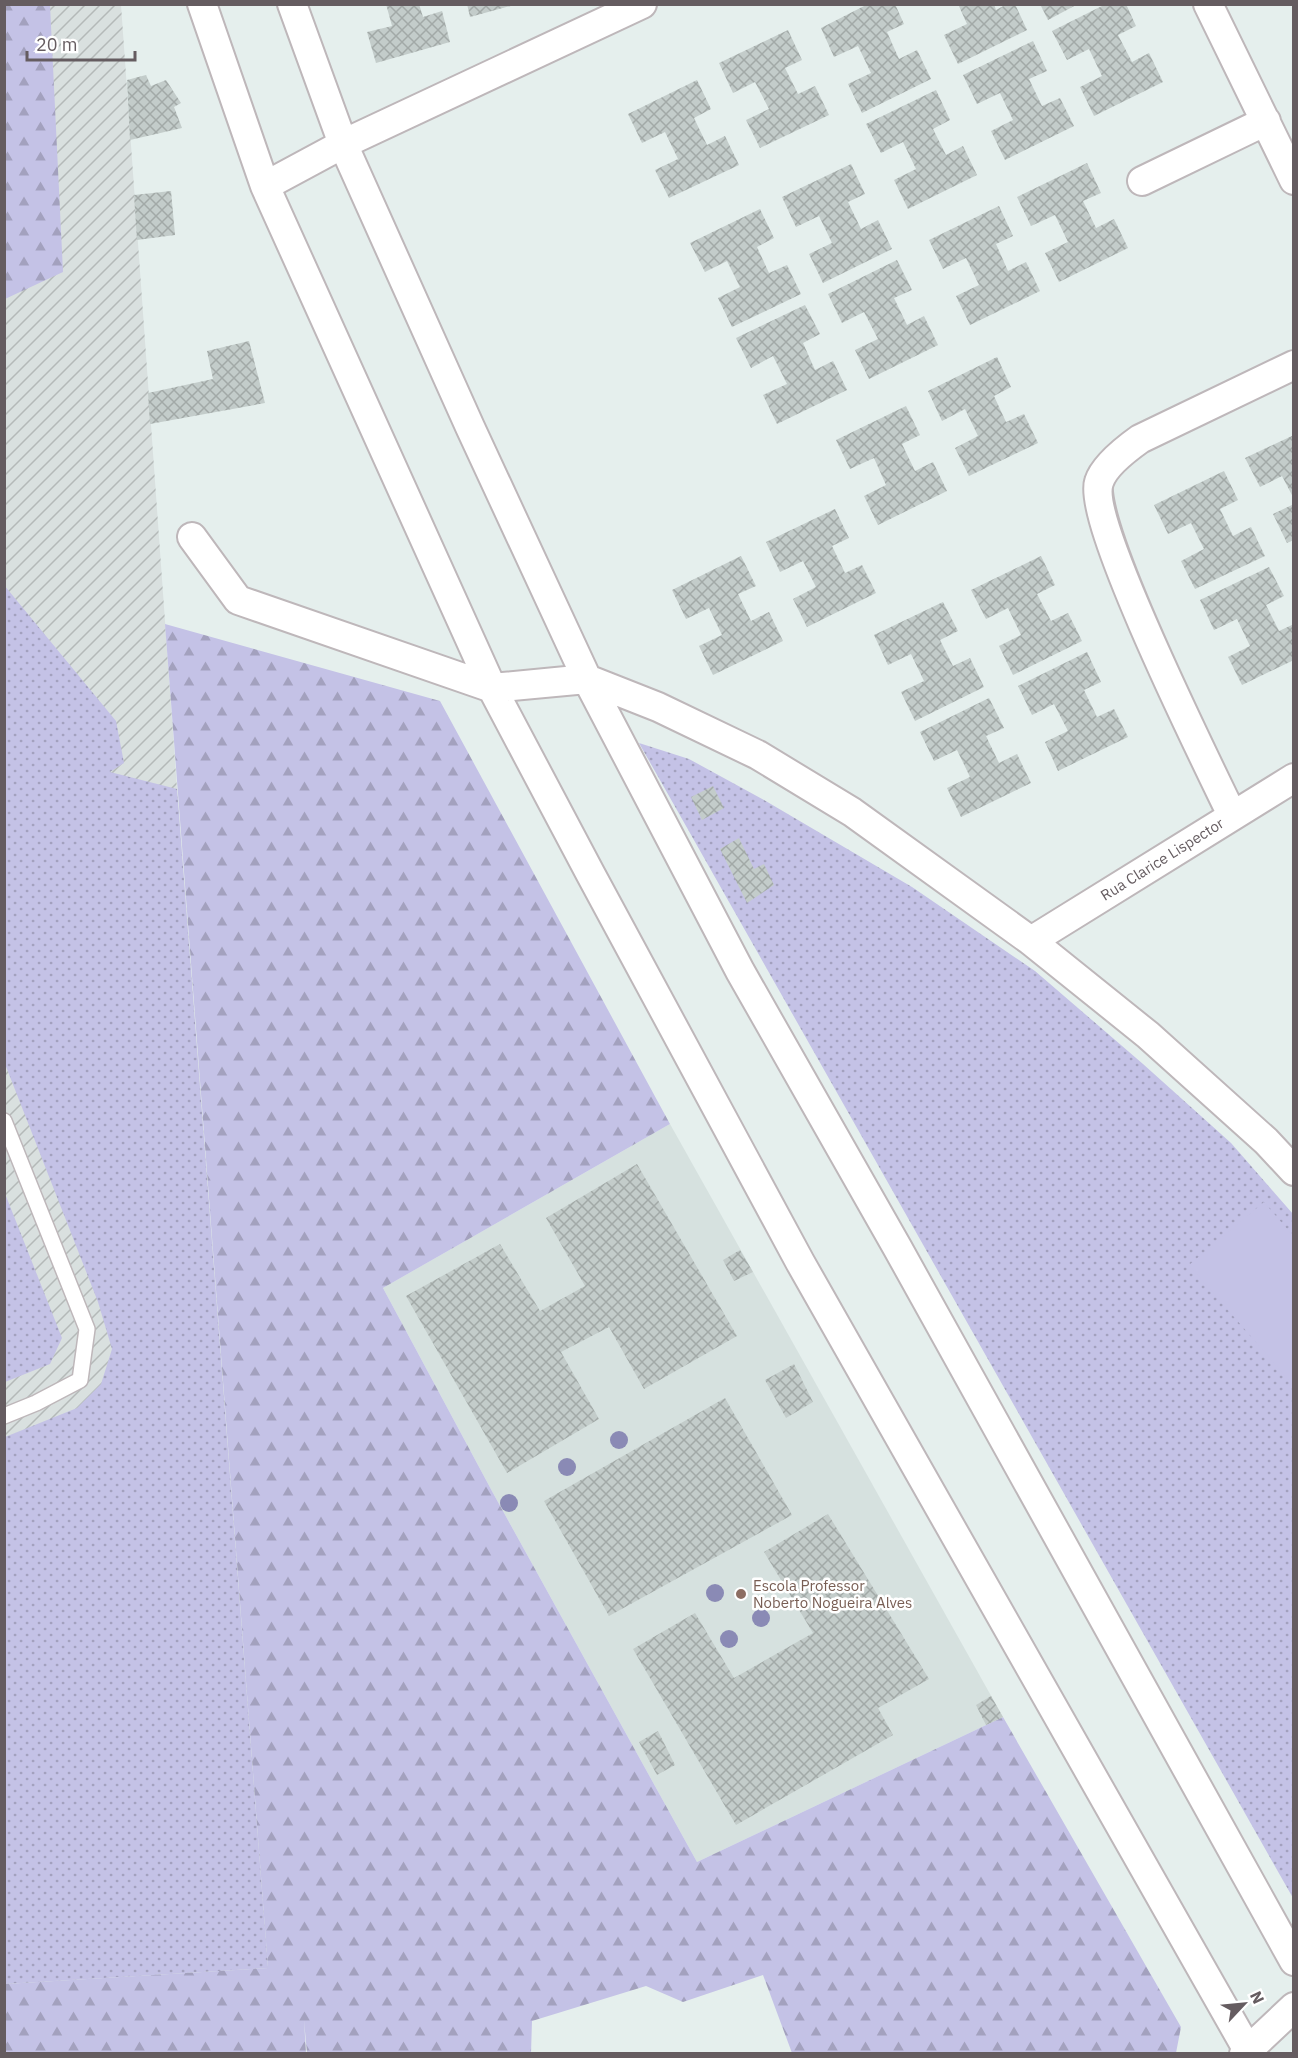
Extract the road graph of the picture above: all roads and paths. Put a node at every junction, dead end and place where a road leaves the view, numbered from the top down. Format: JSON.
{"nodes":[{"id":1,"x":202,"y":4,"type":"edge"},
{"id":2,"x":292,"y":4,"type":"edge"},
{"id":3,"x":642,"y":4,"type":"edge"},
{"id":4,"x":1208,"y":4,"type":"edge"},
{"id":5,"x":1266,"y":121,"type":"junction"},
{"id":6,"x":344,"y":144,"type":"junction"},
{"id":7,"x":1293,"y":180,"type":"edge"},
{"id":8,"x":1142,"y":181,"type":"dead end"},
{"id":9,"x":265,"y":186,"type":"junction"},
{"id":10,"x":1293,"y":365,"type":"edge"},
{"id":11,"x":192,"y":537,"type":"dead end"},
{"id":12,"x":587,"y":679,"type":"junction"},
{"id":13,"x":492,"y":688,"type":"junction"},
{"id":14,"x":1293,"y":778,"type":"edge"},
{"id":15,"x":1232,"y":815,"type":"junction"},
{"id":16,"x":1031,"y":941,"type":"junction"},
{"id":17,"x":4,"y":1121,"type":"edge"},
{"id":18,"x":1293,"y":1172,"type":"edge"},
{"id":19,"x":4,"y":1416,"type":"edge"},
{"id":20,"x":1293,"y":1961,"type":"edge"},
{"id":21,"x":1293,"y":2007,"type":"edge"},
{"id":22,"x":1247,"y":2052,"type":"edge"}],
"edges":[{"from":1,"to":9,"type":"street"},
{"from":2,"to":6,"type":"street"},
{"from":3,"to":6,"type":"street"},
{"from":4,"to":5,"type":"street"},
{"from":5,"to":7,"type":"street"},
{"from":5,"to":8,"type":"street"},
{"from":6,"to":9,"type":"street"},
{"from":6,"to":12,"type":"street"},
{"from":9,"to":13,"type":"street"},
{"from":10,"to":15,"type":"street"},
{"from":11,"to":13,"type":"street"},
{"from":12,"to":13,"type":"street"},
{"from":12,"to":16,"type":"street"},
{"from":12,"to":20,"type":"street"},
{"from":13,"to":22,"type":"street"},
{"from":14,"to":15,"type":"street","name":"Rua Clarice Lispector"},
{"from":15,"to":16,"type":"street","name":"Rua Clarice Lispector"},
{"from":16,"to":18,"type":"street"},
{"from":17,"to":19,"type":"lane"},
{"from":21,"to":22,"type":"street"}]}
